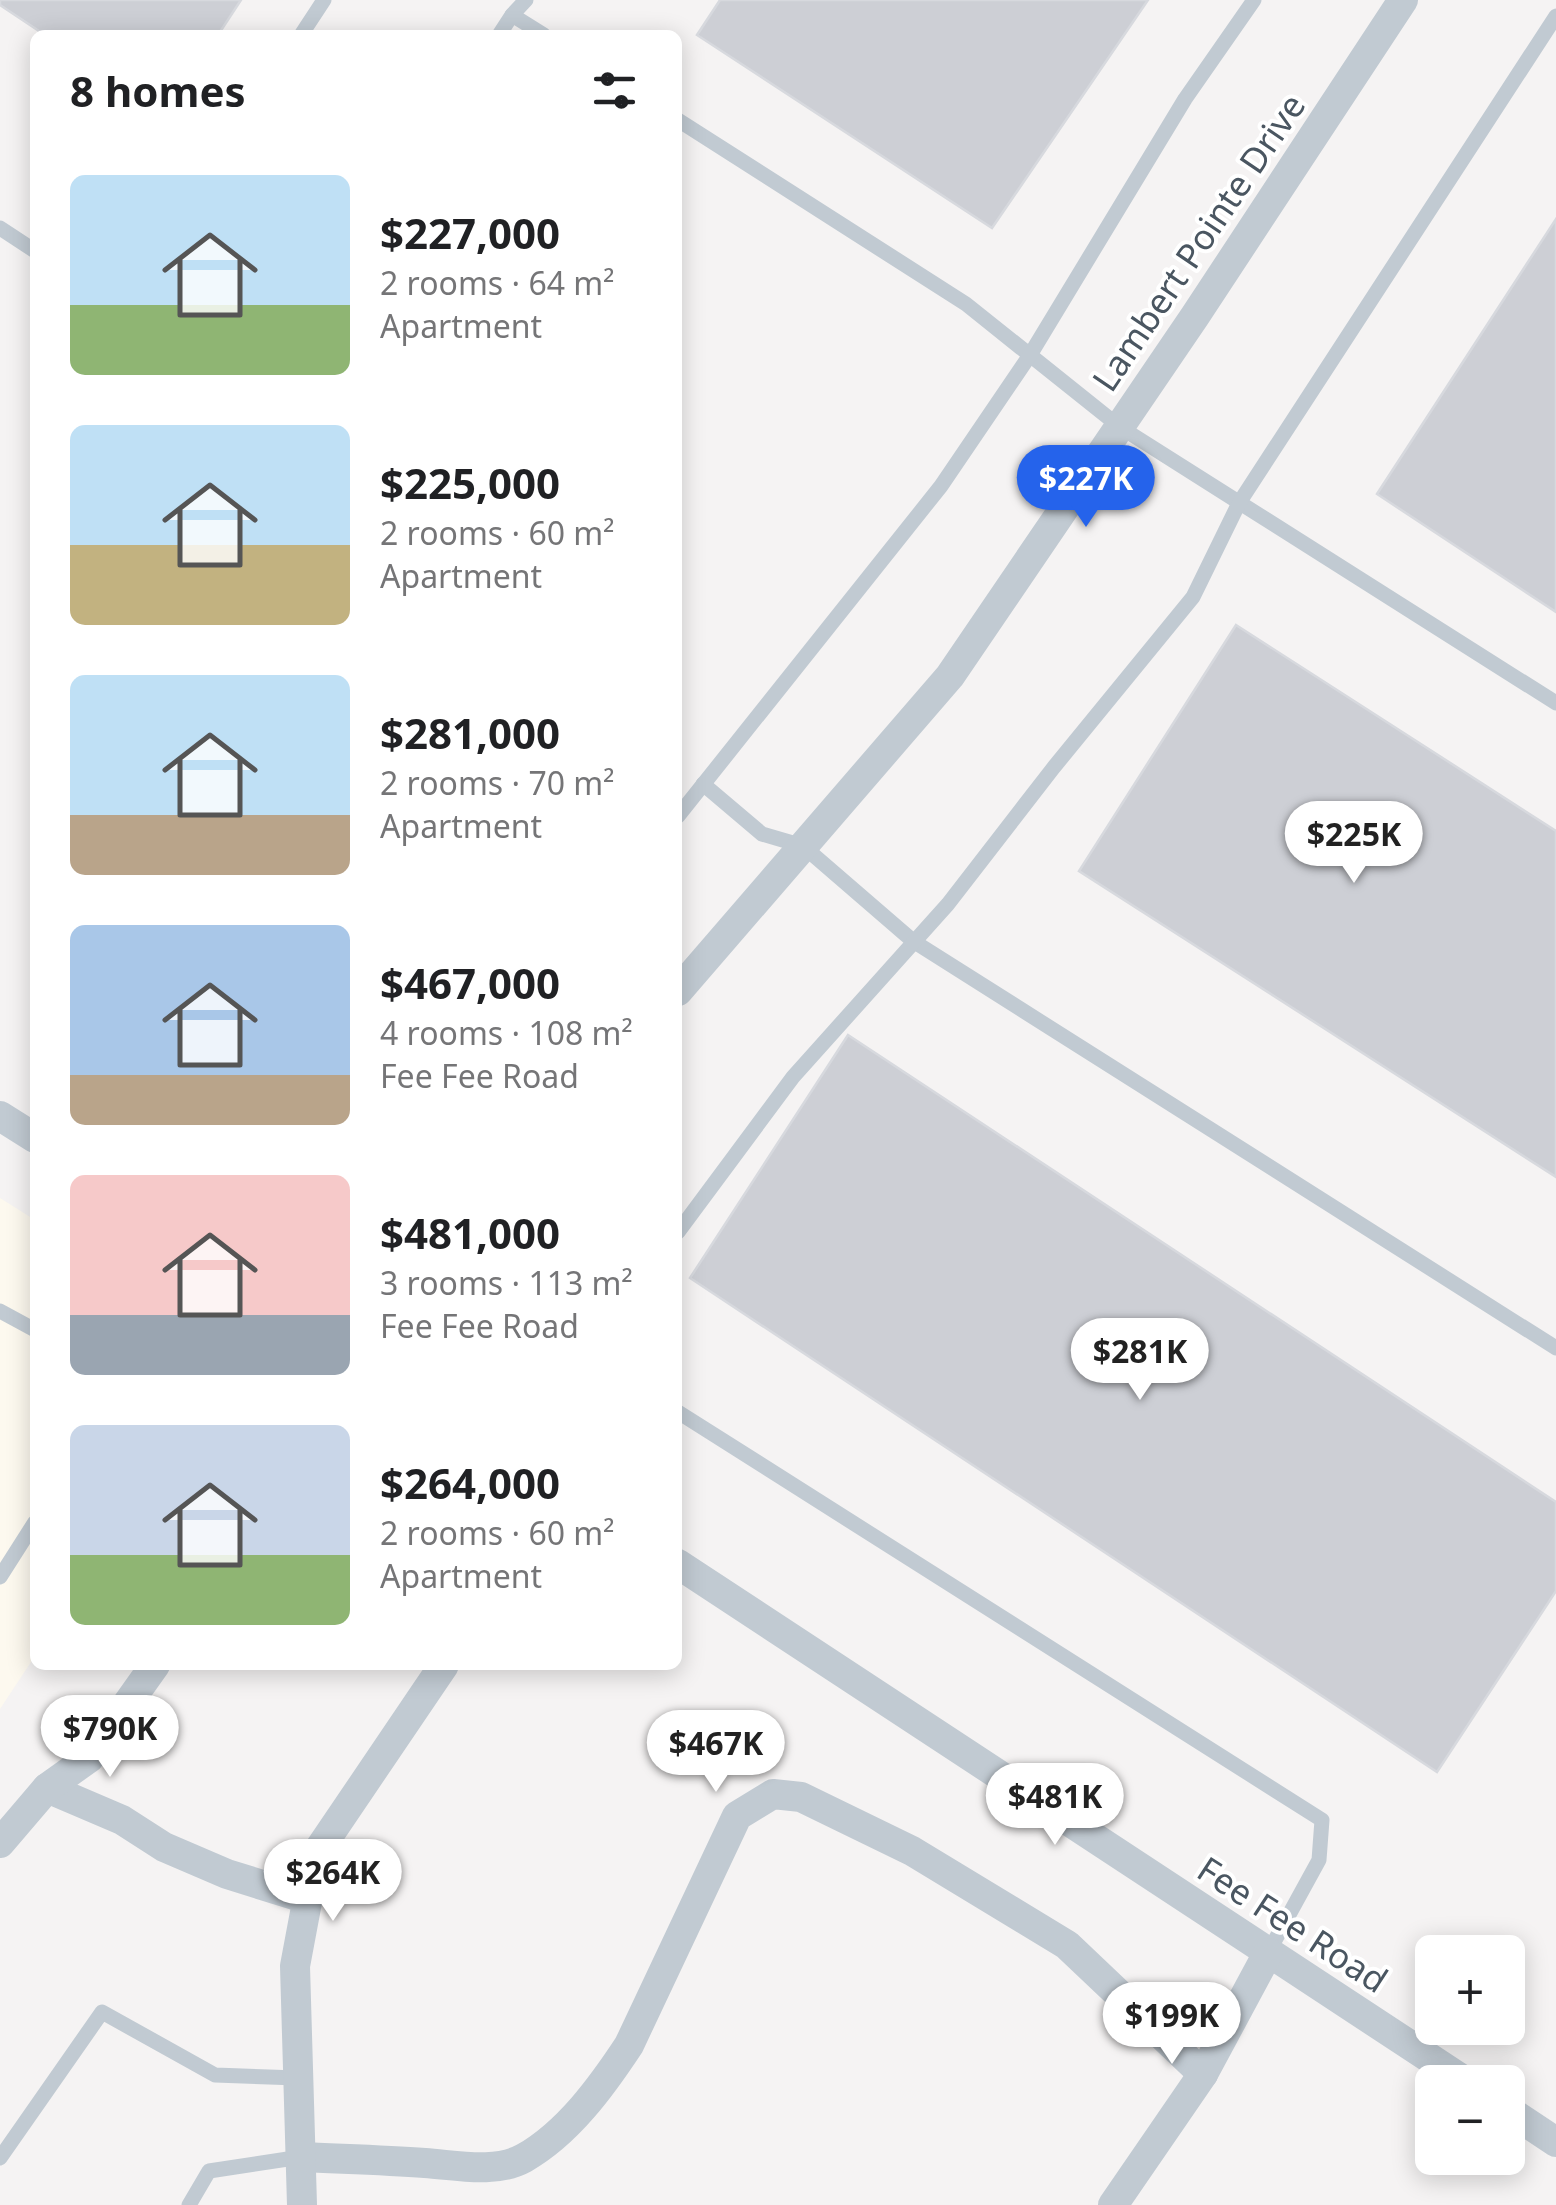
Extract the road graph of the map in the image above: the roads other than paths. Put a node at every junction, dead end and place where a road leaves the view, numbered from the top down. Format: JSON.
{"nodes":[{"id":1,"x":324,"y":0,"type":"edge"},
{"id":2,"x":526,"y":0,"type":"edge"},
{"id":3,"x":1254,"y":0,"type":"edge"},
{"id":4,"x":1403,"y":0,"type":"edge"},
{"id":5,"x":512,"y":15,"type":"junction"},
{"id":6,"x":1556,"y":16,"type":"edge"},
{"id":7,"x":304,"y":30,"type":"edge"},
{"id":8,"x":502,"y":30,"type":"edge"},
{"id":9,"x":536,"y":30,"type":"edge"},
{"id":10,"x":682,"y":123,"type":"edge"},
{"id":11,"x":0,"y":228,"type":"edge"},
{"id":12,"x":30,"y":248,"type":"edge"},
{"id":13,"x":1030,"y":355,"type":"junction"},
{"id":14,"x":1120,"y":427,"type":"junction"},
{"id":15,"x":1239,"y":502,"type":"junction"},
{"id":16,"x":1556,"y":703,"type":"edge"},
{"id":17,"x":703,"y":784,"type":"junction"},
{"id":18,"x":682,"y":811,"type":"edge"},
{"id":19,"x":803,"y":846,"type":"junction"},
{"id":20,"x":913,"y":941,"type":"junction"},
{"id":21,"x":682,"y":986,"type":"edge"},
{"id":22,"x":0,"y":1116,"type":"edge"},
{"id":23,"x":30,"y":1135,"type":"edge"},
{"id":24,"x":682,"y":1227,"type":"edge"},
{"id":25,"x":0,"y":1311,"type":"edge"},
{"id":26,"x":30,"y":1327,"type":"edge"},
{"id":27,"x":1556,"y":1348,"type":"edge"},
{"id":28,"x":682,"y":1415,"type":"edge"},
{"id":29,"x":30,"y":1530,"type":"edge"},
{"id":30,"x":682,"y":1567,"type":"edge"},
{"id":31,"x":0,"y":1577,"type":"edge"},
{"id":32,"x":151,"y":1670,"type":"edge"},
{"id":33,"x":441,"y":1670,"type":"edge"},
{"id":34,"x":47,"y":1788,"type":"junction"},
{"id":35,"x":0,"y":1843,"type":"edge"},
{"id":36,"x":307,"y":1899,"type":"junction"},
{"id":37,"x":1268,"y":1953,"type":"junction"},
{"id":38,"x":1440,"y":2065,"type":"edge"},
{"id":39,"x":1204,"y":2074,"type":"junction"},
{"id":40,"x":298,"y":2078,"type":"junction"},
{"id":41,"x":1525,"y":2121,"type":"edge"},
{"id":42,"x":1556,"y":2142,"type":"edge"},
{"id":43,"x":300,"y":2157,"type":"junction"},
{"id":44,"x":0,"y":2158,"type":"edge"},
{"id":45,"x":188,"y":2205,"type":"edge"},
{"id":46,"x":302,"y":2205,"type":"edge"},
{"id":47,"x":1113,"y":2205,"type":"edge"}],
"edges":[{"from":1,"to":7,"type":"lane"},
{"from":2,"to":5,"type":"lane"},
{"from":3,"to":13,"type":"lane"},
{"from":4,"to":14,"type":"street","name":"Lambert Pointe Drive"},
{"from":5,"to":8,"type":"lane"},
{"from":5,"to":9,"type":"lane"},
{"from":6,"to":15,"type":"lane"},
{"from":10,"to":13,"type":"lane"},
{"from":11,"to":12,"type":"lane"},
{"from":13,"to":14,"type":"lane"},
{"from":13,"to":17,"type":"lane"},
{"from":14,"to":15,"type":"lane"},
{"from":14,"to":19,"type":"street","name":"Lambert Pointe Drive"},
{"from":15,"to":16,"type":"lane"},
{"from":15,"to":20,"type":"lane"},
{"from":17,"to":18,"type":"lane"},
{"from":17,"to":19,"type":"lane"},
{"from":19,"to":20,"type":"lane"},
{"from":19,"to":21,"type":"street","name":"Lambert Pointe Drive"},
{"from":20,"to":24,"type":"lane"},
{"from":20,"to":27,"type":"lane"},
{"from":22,"to":23,"type":"street"},
{"from":25,"to":26,"type":"lane"},
{"from":28,"to":37,"type":"lane"},
{"from":29,"to":31,"type":"lane"},
{"from":30,"to":37,"type":"street","name":"Fee Fee Road"},
{"from":32,"to":34,"type":"street"},
{"from":33,"to":36,"type":"street"},
{"from":34,"to":35,"type":"street"},
{"from":34,"to":36,"type":"street"},
{"from":36,"to":40,"type":"street"},
{"from":37,"to":38,"type":"street","name":"Fee Fee Road"},
{"from":37,"to":39,"type":"street"},
{"from":39,"to":43,"type":"street"},
{"from":39,"to":47,"type":"street"},
{"from":40,"to":43,"type":"street"},
{"from":40,"to":44,"type":"lane"},
{"from":41,"to":42,"type":"street"},
{"from":43,"to":45,"type":"lane"},
{"from":43,"to":46,"type":"street"}]}
